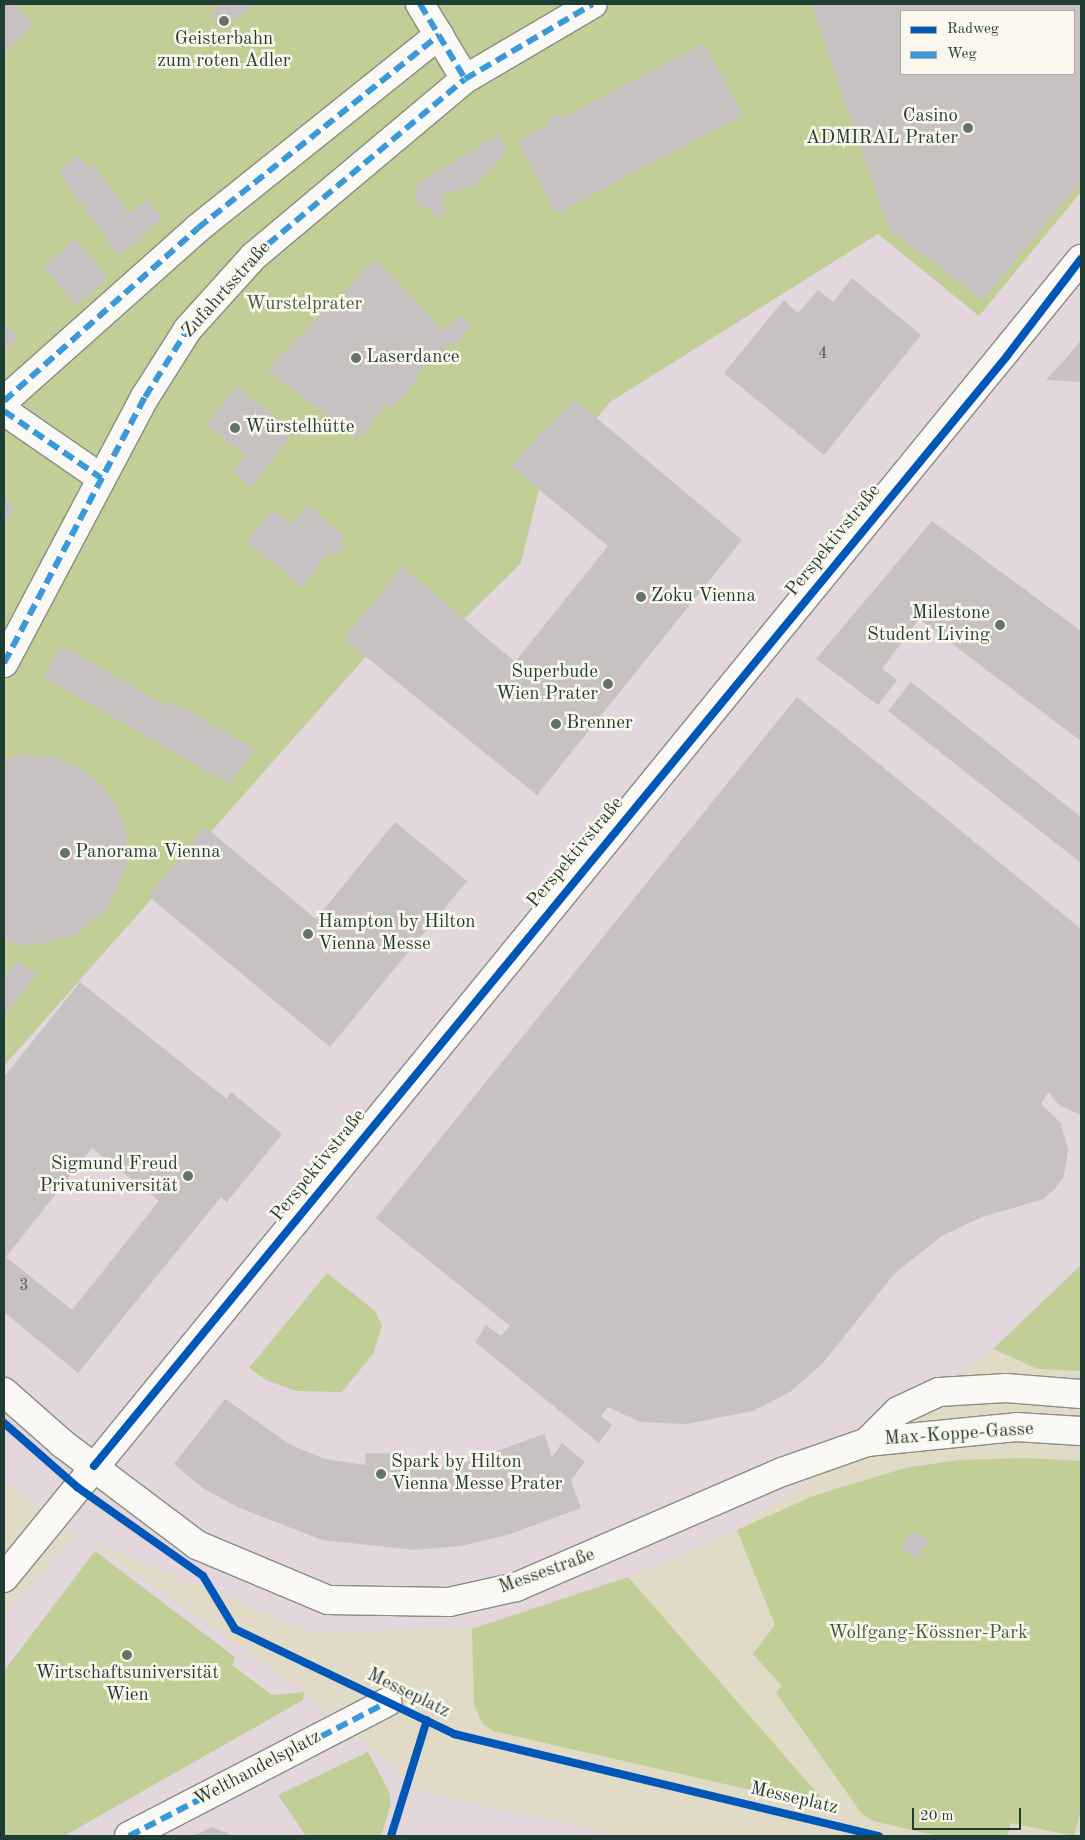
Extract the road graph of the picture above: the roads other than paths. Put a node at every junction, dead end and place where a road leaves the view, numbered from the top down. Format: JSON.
{"nodes":[{"id":1,"x":420,"y":4,"type":"edge"},
{"id":2,"x":593,"y":4,"type":"edge"},
{"id":3,"x":439,"y":35,"type":"junction"},
{"id":4,"x":466,"y":79,"type":"junction"},
{"id":5,"x":1081,"y":259,"type":"edge"},
{"id":6,"x":4,"y":401,"type":"edge"},
{"id":7,"x":4,"y":411,"type":"edge"},
{"id":8,"x":101,"y":478,"type":"junction"},
{"id":9,"x":4,"y":663,"type":"edge"},
{"id":10,"x":4,"y":1392,"type":"edge"},
{"id":11,"x":939,"y":1392,"type":"joint"},
{"id":12,"x":1081,"y":1394,"type":"edge"},
{"id":13,"x":1081,"y":1431,"type":"edge"},
{"id":14,"x":867,"y":1442,"type":"junction"},
{"id":15,"x":94,"y":1466,"type":"junction"},
{"id":16,"x":4,"y":1578,"type":"edge"},
{"id":17,"x":387,"y":1702,"type":"dead end"},
{"id":18,"x":129,"y":1836,"type":"edge"}],
"edges":[{"from":1,"to":3,"type":"street"},
{"from":2,"to":4,"type":"street","name":"Zufahrtsstraße"},
{"from":3,"to":4,"type":"street"},
{"from":3,"to":6,"type":"street"},
{"from":4,"to":8,"type":"street","name":"Zufahrtsstraße"},
{"from":5,"to":15,"type":"street","name":"Perspektivstraße"},
{"from":7,"to":8,"type":"street"},
{"from":8,"to":9,"type":"street","name":"Zufahrtsstraße"},
{"from":10,"to":15,"type":"street","name":"Messestraße"},
{"from":11,"to":12,"type":"street","name":"Max-Koppe-Gasse"},
{"from":11,"to":14,"type":"street","name":"Messestraße"},
{"from":13,"to":14,"type":"street","name":"Max-Koppe-Gasse"},
{"from":14,"to":15,"type":"street","name":"Messestraße"},
{"from":15,"to":16,"type":"street"},
{"from":17,"to":18,"type":"street","name":"Welthandelsplatz"}]}
